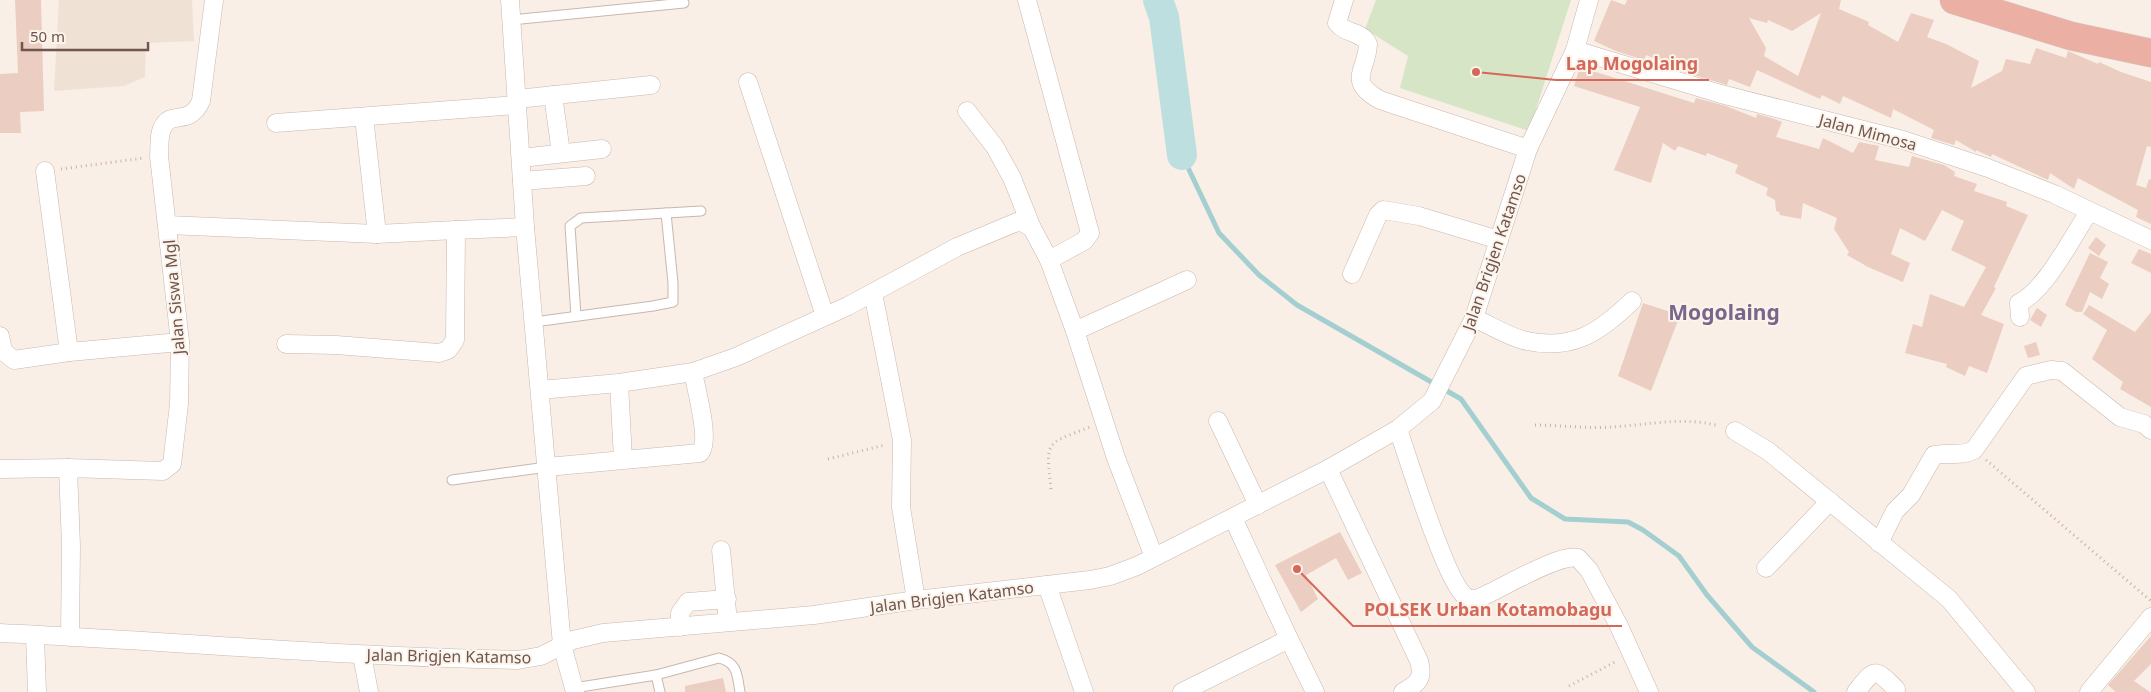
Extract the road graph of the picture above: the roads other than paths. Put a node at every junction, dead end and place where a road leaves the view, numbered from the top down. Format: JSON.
{"nodes":[{"id":1,"x":214,"y":0,"type":"edge"},
{"id":2,"x":510,"y":0,"type":"edge"},
{"id":3,"x":1027,"y":0,"type":"edge"},
{"id":4,"x":1344,"y":0,"type":"edge"},
{"id":5,"x":1588,"y":0,"type":"edge"},
{"id":6,"x":2004,"y":0,"type":"edge"},
{"id":7,"x":1966,"y":2,"type":"edge"},
{"id":8,"x":684,"y":3,"type":"dead end"},
{"id":9,"x":511,"y":20,"type":"junction"},
{"id":10,"x":2151,"y":41,"type":"edge"},
{"id":11,"x":1575,"y":50,"type":"junction"},
{"id":12,"x":2151,"y":54,"type":"edge"},
{"id":13,"x":748,"y":82,"type":"dead end"},
{"id":14,"x":651,"y":85,"type":"dead end"},
{"id":15,"x":554,"y":95,"type":"junction"},
{"id":16,"x":517,"y":102,"type":"junction"},
{"id":17,"x":966,"y":111,"type":"dead end"},
{"id":18,"x":364,"y":117,"type":"junction"},
{"id":19,"x":276,"y":124,"type":"dead end"},
{"id":20,"x":602,"y":149,"type":"dead end"},
{"id":21,"x":1528,"y":149,"type":"junction"},
{"id":22,"x":560,"y":154,"type":"junction"},
{"id":23,"x":521,"y":158,"type":"junction"},
{"id":24,"x":45,"y":171,"type":"road end"},
{"id":25,"x":586,"y":176,"type":"dead end"},
{"id":26,"x":522,"y":181,"type":"junction"},
{"id":27,"x":701,"y":211,"type":"dead end"},
{"id":28,"x":2089,"y":212,"type":"junction"},
{"id":29,"x":666,"y":213,"type":"junction"},
{"id":30,"x":167,"y":225,"type":"junction"},
{"id":31,"x":526,"y":227,"type":"junction"},
{"id":32,"x":1032,"y":228,"type":"junction"},
{"id":33,"x":456,"y":230,"type":"junction"},
{"id":34,"x":377,"y":234,"type":"junction"},
{"id":35,"x":1500,"y":240,"type":"junction"},
{"id":36,"x":2151,"y":240,"type":"edge"},
{"id":37,"x":1049,"y":260,"type":"junction"},
{"id":38,"x":1352,"y":274,"type":"dead end"},
{"id":39,"x":1187,"y":280,"type":"dead end"},
{"id":40,"x":873,"y":293,"type":"junction"},
{"id":41,"x":1632,"y":301,"type":"dead end"},
{"id":42,"x":576,"y":316,"type":"junction"},
{"id":43,"x":825,"y":316,"type":"junction"},
{"id":44,"x":2020,"y":317,"type":"dead end"},
{"id":45,"x":1474,"y":318,"type":"junction"},
{"id":46,"x":534,"y":322,"type":"junction"},
{"id":47,"x":1075,"y":331,"type":"junction"},
{"id":48,"x":0,"y":336,"type":"edge"},
{"id":49,"x":180,"y":342,"type":"junction"},
{"id":50,"x":286,"y":344,"type":"dead end"},
{"id":51,"x":69,"y":352,"type":"junction"},
{"id":52,"x":693,"y":372,"type":"junction"},
{"id":53,"x":619,"y":383,"type":"junction"},
{"id":54,"x":540,"y":390,"type":"junction"},
{"id":55,"x":1218,"y":421,"type":"dead end"},
{"id":56,"x":1398,"y":429,"type":"junction"},
{"id":57,"x":1735,"y":430,"type":"road end"},
{"id":58,"x":2151,"y":430,"type":"edge"},
{"id":59,"x":623,"y":459,"type":"junction"},
{"id":60,"x":547,"y":467,"type":"junction"},
{"id":61,"x":68,"y":468,"type":"junction"},
{"id":62,"x":0,"y":469,"type":"edge"},
{"id":63,"x":1328,"y":469,"type":"junction"},
{"id":64,"x":452,"y":480,"type":"dead end"},
{"id":65,"x":1830,"y":501,"type":"junction"},
{"id":66,"x":1258,"y":505,"type":"junction"},
{"id":67,"x":1233,"y":518,"type":"junction"},
{"id":68,"x":1879,"y":543,"type":"junction"},
{"id":69,"x":722,"y":550,"type":"dead end"},
{"id":70,"x":1154,"y":557,"type":"junction"},
{"id":71,"x":1766,"y":568,"type":"dead end"},
{"id":72,"x":1047,"y":585,"type":"junction"},
{"id":73,"x":727,"y":599,"type":"junction"},
{"id":74,"x":916,"y":600,"type":"junction"},
{"id":75,"x":2151,"y":617,"type":"edge"},
{"id":76,"x":728,"y":622,"type":"junction"},
{"id":77,"x":680,"y":627,"type":"junction"},
{"id":78,"x":0,"y":633,"type":"edge"},
{"id":79,"x":35,"y":635,"type":"junction"},
{"id":80,"x":70,"y":637,"type":"junction"},
{"id":81,"x":1289,"y":639,"type":"junction"},
{"id":82,"x":562,"y":646,"type":"junction"},
{"id":83,"x":362,"y":655,"type":"junction"},
{"id":84,"x":656,"y":675,"type":"junction"},
{"id":85,"x":1896,"y":689,"type":"dead end"},
{"id":86,"x":574,"y":690,"type":"edge"},
{"id":87,"x":37,"y":692,"type":"edge"},
{"id":88,"x":369,"y":692,"type":"edge"},
{"id":89,"x":660,"y":692,"type":"edge"},
{"id":90,"x":740,"y":692,"type":"edge"},
{"id":91,"x":1084,"y":692,"type":"edge"},
{"id":92,"x":1182,"y":692,"type":"edge"},
{"id":93,"x":1315,"y":692,"type":"edge"},
{"id":94,"x":1403,"y":692,"type":"edge"},
{"id":95,"x":1649,"y":692,"type":"edge"},
{"id":96,"x":1856,"y":692,"type":"edge"},
{"id":97,"x":2026,"y":692,"type":"edge"},
{"id":98,"x":2089,"y":692,"type":"edge"}],
"edges":[{"from":1,"to":30,"type":"street","name":"Jalan Siswa Mgl"},
{"from":2,"to":9,"type":"street"},
{"from":3,"to":37,"type":"street"},
{"from":4,"to":21,"type":"street"},
{"from":5,"to":11,"type":"street","name":"Jalan Brigjen Katamso"},
{"from":6,"to":10,"type":"highway"},
{"from":7,"to":12,"type":"highway"},
{"from":8,"to":9,"type":"lane"},
{"from":9,"to":16,"type":"street"},
{"from":11,"to":21,"type":"street","name":"Jalan Brigjen Katamso"},
{"from":11,"to":28,"type":"street","name":"Jalan Mimosa"},
{"from":13,"to":43,"type":"street"},
{"from":14,"to":15,"type":"street"},
{"from":15,"to":16,"type":"street"},
{"from":15,"to":22,"type":"street"},
{"from":16,"to":18,"type":"street"},
{"from":16,"to":23,"type":"street"},
{"from":17,"to":32,"type":"street"},
{"from":18,"to":19,"type":"street"},
{"from":18,"to":34,"type":"street"},
{"from":20,"to":22,"type":"street"},
{"from":21,"to":35,"type":"street","name":"Jalan Brigjen Katamso"},
{"from":22,"to":23,"type":"street"},
{"from":23,"to":26,"type":"street"},
{"from":24,"to":51,"type":"street"},
{"from":25,"to":26,"type":"street"},
{"from":26,"to":31,"type":"street"},
{"from":27,"to":29,"type":"lane"},
{"from":28,"to":36,"type":"street","name":"Jalan Mimosa"},
{"from":28,"to":44,"type":"street"},
{"from":29,"to":42,"type":"lane"},
{"from":29,"to":42,"type":"lane"},
{"from":30,"to":34,"type":"street"},
{"from":30,"to":49,"type":"street","name":"Jalan Siswa Mgl"},
{"from":31,"to":33,"type":"street"},
{"from":31,"to":46,"type":"street"},
{"from":32,"to":37,"type":"street"},
{"from":32,"to":40,"type":"street"},
{"from":33,"to":34,"type":"street"},
{"from":33,"to":50,"type":"street"},
{"from":35,"to":38,"type":"street"},
{"from":35,"to":45,"type":"street","name":"Jalan Brigjen Katamso"},
{"from":37,"to":47,"type":"street"},
{"from":39,"to":47,"type":"street"},
{"from":40,"to":43,"type":"street"},
{"from":40,"to":74,"type":"street"},
{"from":41,"to":45,"type":"street"},
{"from":42,"to":46,"type":"lane"},
{"from":43,"to":52,"type":"street"},
{"from":45,"to":56,"type":"street","name":"Jalan Brigjen Katamso"},
{"from":46,"to":54,"type":"street"},
{"from":47,"to":70,"type":"street"},
{"from":48,"to":51,"type":"street"},
{"from":49,"to":51,"type":"street"},
{"from":49,"to":61,"type":"street","name":"Jalan Siswa Mgl"},
{"from":52,"to":53,"type":"street"},
{"from":52,"to":59,"type":"street"},
{"from":53,"to":54,"type":"street"},
{"from":53,"to":59,"type":"street"},
{"from":54,"to":60,"type":"street"},
{"from":55,"to":66,"type":"street"},
{"from":56,"to":63,"type":"street","name":"Jalan Brigjen Katamso"},
{"from":56,"to":95,"type":"street"},
{"from":57,"to":65,"type":"street"},
{"from":58,"to":68,"type":"street"},
{"from":59,"to":60,"type":"street"},
{"from":60,"to":64,"type":"lane"},
{"from":60,"to":82,"type":"street"},
{"from":61,"to":62,"type":"street"},
{"from":61,"to":80,"type":"street"},
{"from":63,"to":66,"type":"street","name":"Jalan Brigjen Katamso"},
{"from":63,"to":94,"type":"street"},
{"from":65,"to":68,"type":"street"},
{"from":65,"to":71,"type":"street"},
{"from":66,"to":67,"type":"street","name":"Jalan Brigjen Katamso"},
{"from":67,"to":70,"type":"street","name":"Jalan Brigjen Katamso"},
{"from":67,"to":81,"type":"street"},
{"from":68,"to":97,"type":"street"},
{"from":69,"to":73,"type":"street"},
{"from":70,"to":72,"type":"street","name":"Jalan Brigjen Katamso"},
{"from":72,"to":74,"type":"street","name":"Jalan Brigjen Katamso"},
{"from":72,"to":91,"type":"street"},
{"from":73,"to":76,"type":"street"},
{"from":73,"to":77,"type":"street"},
{"from":74,"to":76,"type":"street","name":"Jalan Brigjen Katamso"},
{"from":75,"to":98,"type":"street"},
{"from":76,"to":77,"type":"street","name":"Jalan Brigjen Katamso"},
{"from":77,"to":82,"type":"street","name":"Jalan Brigjen Katamso"},
{"from":78,"to":79,"type":"street","name":"Jalan Brigjen Katamso"},
{"from":79,"to":80,"type":"street","name":"Jalan Brigjen Katamso"},
{"from":79,"to":87,"type":"street"},
{"from":80,"to":83,"type":"street","name":"Jalan Brigjen Katamso"},
{"from":81,"to":92,"type":"street"},
{"from":81,"to":93,"type":"street"},
{"from":82,"to":83,"type":"street","name":"Jalan Brigjen Katamso"},
{"from":82,"to":86,"type":"street"},
{"from":83,"to":88,"type":"street"},
{"from":84,"to":86,"type":"lane"},
{"from":84,"to":89,"type":"lane"},
{"from":84,"to":90,"type":"lane"},
{"from":85,"to":96,"type":"street"}]}
